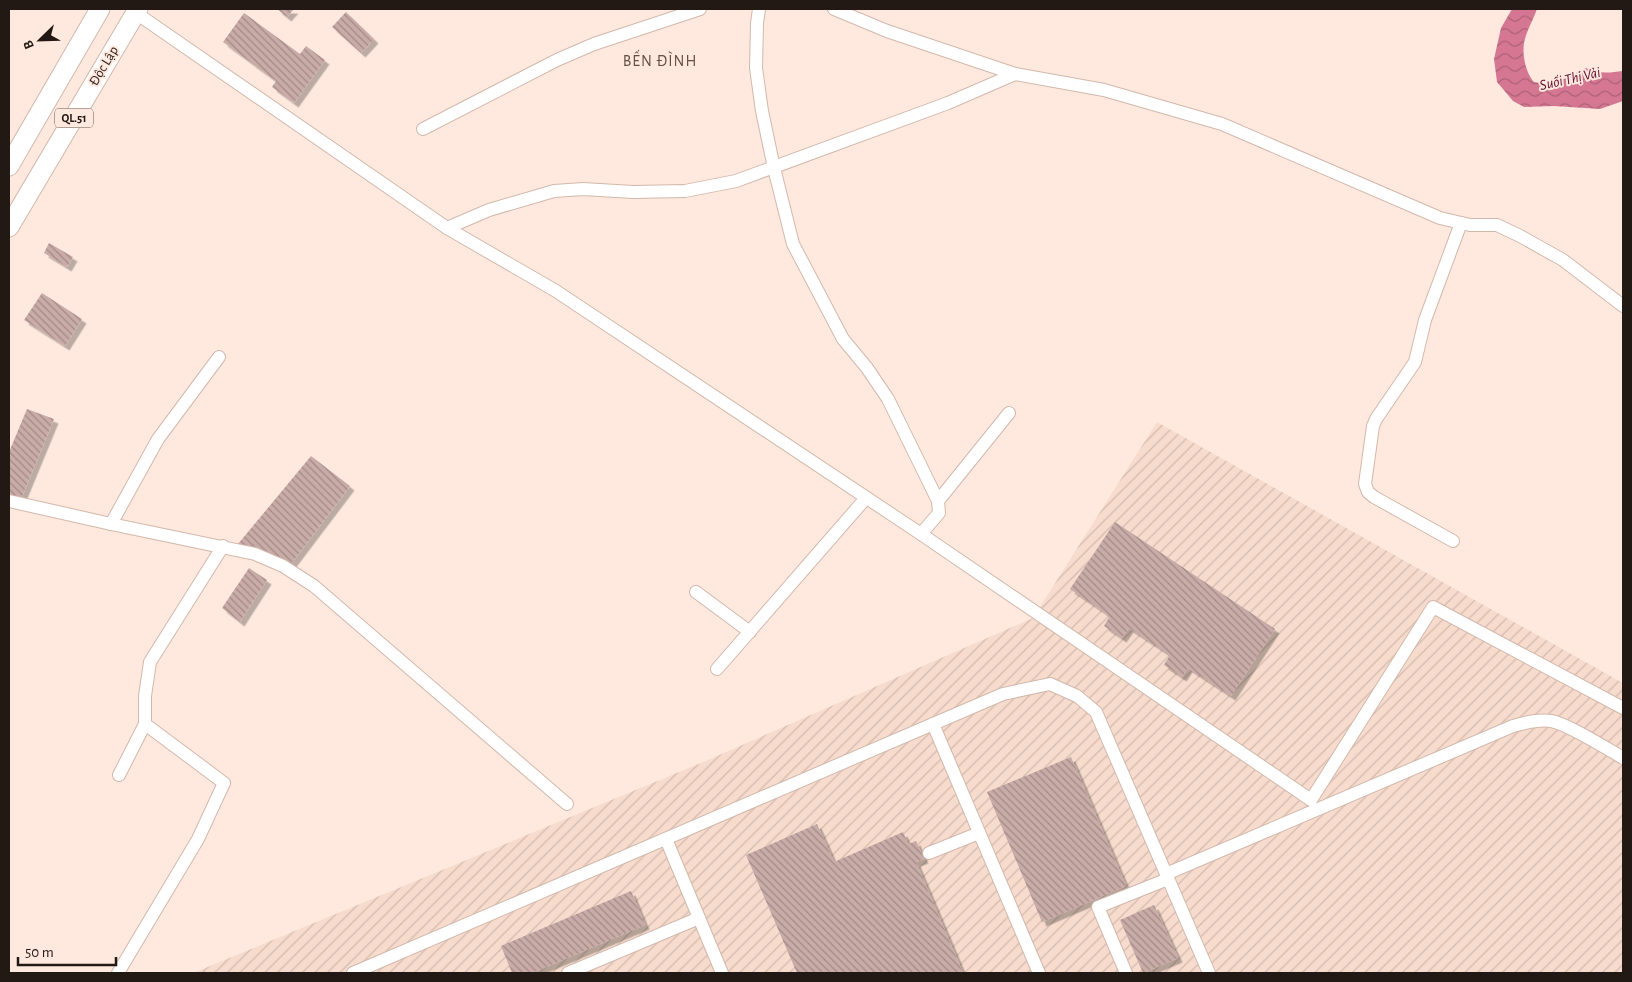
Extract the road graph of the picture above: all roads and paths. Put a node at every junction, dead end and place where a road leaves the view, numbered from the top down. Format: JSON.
{"nodes":[{"id":1,"x":100,"y":9,"type":"edge"},
{"id":2,"x":700,"y":9,"type":"edge"},
{"id":3,"x":759,"y":9,"type":"edge"},
{"id":4,"x":834,"y":9,"type":"edge"},
{"id":5,"x":137,"y":11,"type":"edge"},
{"id":6,"x":1015,"y":74,"type":"junction"},
{"id":7,"x":423,"y":129,"type":"dead end"},
{"id":8,"x":9,"y":166,"type":"edge"},
{"id":9,"x":774,"y":168,"type":"junction"},
{"id":10,"x":1461,"y":223,"type":"junction"},
{"id":11,"x":9,"y":227,"type":"edge"},
{"id":12,"x":447,"y":228,"type":"junction"},
{"id":13,"x":1623,"y":306,"type":"edge"},
{"id":14,"x":219,"y":357,"type":"dead end"},
{"id":15,"x":1009,"y":414,"type":"dead end"},
{"id":16,"x":866,"y":498,"type":"junction"},
{"id":17,"x":9,"y":501,"type":"edge"},
{"id":18,"x":938,"y":501,"type":"junction"},
{"id":19,"x":111,"y":524,"type":"junction"},
{"id":20,"x":921,"y":534,"type":"junction"},
{"id":21,"x":1453,"y":541,"type":"dead end"},
{"id":22,"x":223,"y":546,"type":"junction"},
{"id":23,"x":696,"y":592,"type":"dead end"},
{"id":24,"x":750,"y":632,"type":"junction"},
{"id":25,"x":717,"y":669,"type":"dead end"},
{"id":26,"x":1623,"y":708,"type":"edge"},
{"id":27,"x":145,"y":724,"type":"junction"},
{"id":28,"x":933,"y":724,"type":"junction"},
{"id":29,"x":1623,"y":758,"type":"edge"},
{"id":30,"x":119,"y":775,"type":"dead end"},
{"id":31,"x":567,"y":804,"type":"dead end"},
{"id":32,"x":979,"y":833,"type":"junction"},
{"id":33,"x":666,"y":839,"type":"junction"},
{"id":34,"x":929,"y":853,"type":"dead end"},
{"id":35,"x":1167,"y":877,"type":"junction"},
{"id":36,"x":699,"y":918,"type":"junction"},
{"id":37,"x":118,"y":973,"type":"edge"},
{"id":38,"x":353,"y":973,"type":"edge"},
{"id":39,"x":568,"y":973,"type":"edge"},
{"id":40,"x":722,"y":973,"type":"edge"},
{"id":41,"x":1039,"y":973,"type":"edge"},
{"id":42,"x":1126,"y":973,"type":"edge"},
{"id":43,"x":1209,"y":973,"type":"edge"}],
"edges":[{"from":1,"to":8,"type":"highway","number":"QL.51"},
{"from":2,"to":7,"type":"street"},
{"from":3,"to":9,"type":"street"},
{"from":4,"to":6,"type":"street"},
{"from":5,"to":11,"type":"highway","name":"Độc Lập","number":"QL.51"},
{"from":5,"to":12,"type":"street"},
{"from":6,"to":9,"type":"street"},
{"from":6,"to":10,"type":"street"},
{"from":9,"to":12,"type":"street"},
{"from":9,"to":18,"type":"street"},
{"from":10,"to":13,"type":"street"},
{"from":10,"to":21,"type":"street"},
{"from":12,"to":16,"type":"street"},
{"from":14,"to":19,"type":"street"},
{"from":15,"to":18,"type":"street"},
{"from":16,"to":20,"type":"street"},
{"from":16,"to":24,"type":"street"},
{"from":17,"to":19,"type":"street"},
{"from":18,"to":20,"type":"street"},
{"from":19,"to":22,"type":"street"},
{"from":20,"to":26,"type":"street"},
{"from":22,"to":27,"type":"street"},
{"from":22,"to":31,"type":"street"},
{"from":23,"to":24,"type":"street"},
{"from":24,"to":25,"type":"street"},
{"from":27,"to":30,"type":"street"},
{"from":27,"to":37,"type":"street"},
{"from":28,"to":32,"type":"street"},
{"from":28,"to":33,"type":"street"},
{"from":28,"to":35,"type":"street"},
{"from":29,"to":35,"type":"street"},
{"from":32,"to":34,"type":"street"},
{"from":32,"to":41,"type":"street"},
{"from":33,"to":36,"type":"street"},
{"from":33,"to":38,"type":"street"},
{"from":35,"to":42,"type":"street"},
{"from":35,"to":43,"type":"street"},
{"from":36,"to":39,"type":"street"},
{"from":36,"to":40,"type":"street"}]}
